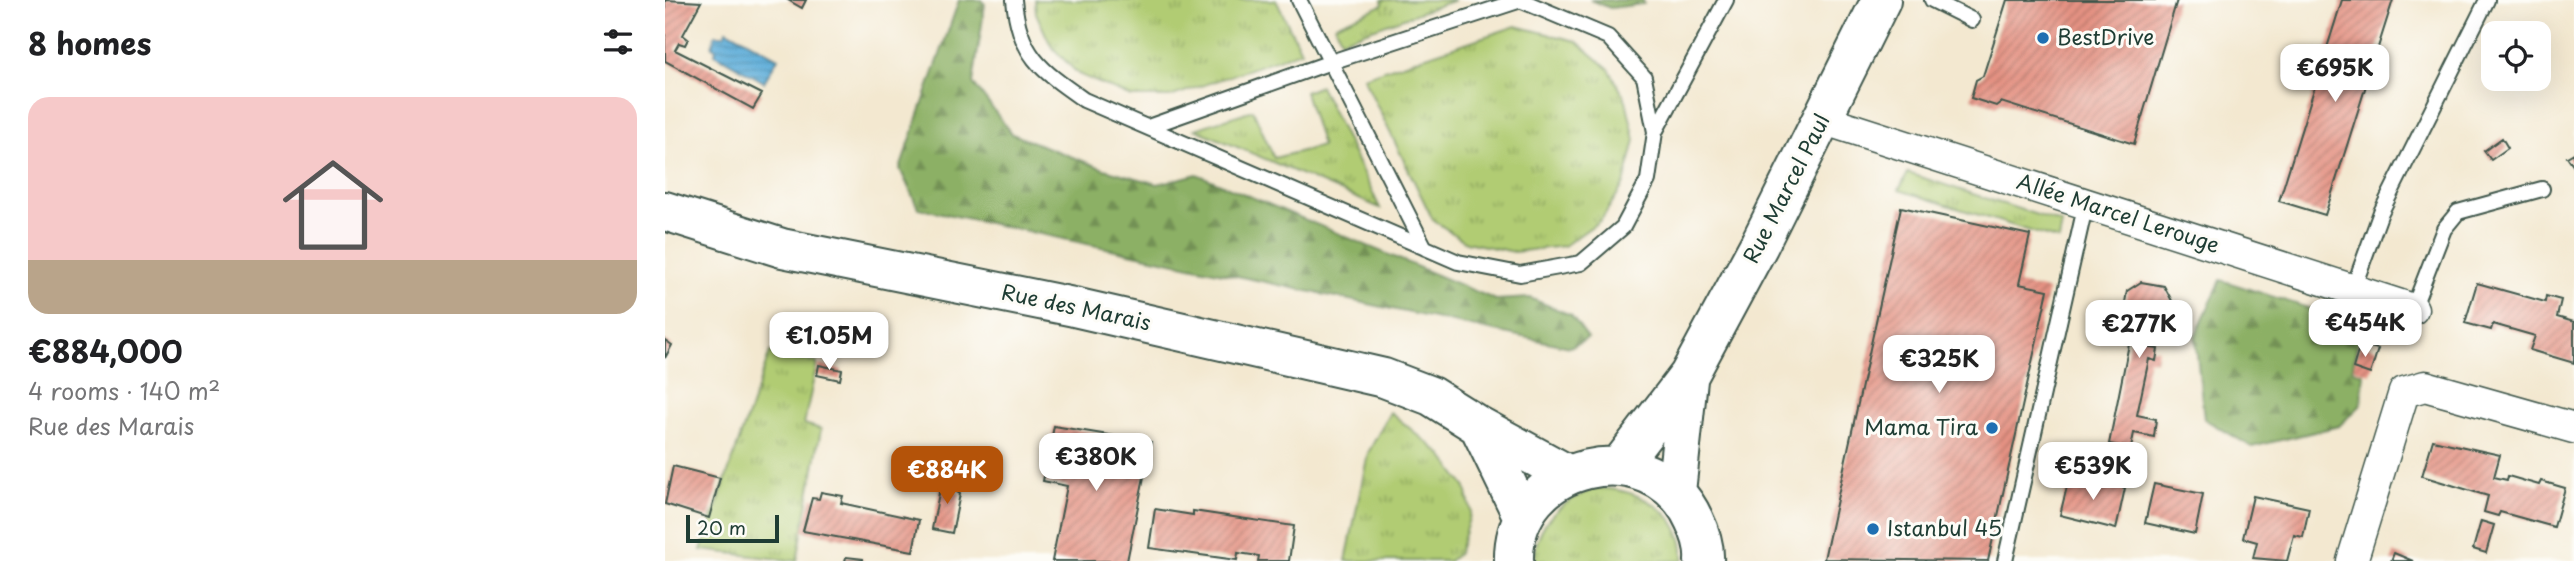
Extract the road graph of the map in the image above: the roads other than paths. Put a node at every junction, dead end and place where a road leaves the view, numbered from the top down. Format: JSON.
{"nodes":[{"id":1,"x":1014,"y":0,"type":"edge"},
{"id":2,"x":1299,"y":0,"type":"edge"},
{"id":3,"x":1521,"y":0,"type":"edge"},
{"id":4,"x":1726,"y":0,"type":"edge"},
{"id":5,"x":1881,"y":0,"type":"edge"},
{"id":6,"x":1932,"y":0,"type":"edge"},
{"id":7,"x":2487,"y":0,"type":"edge"},
{"id":8,"x":1972,"y":20,"type":"dead end"},
{"id":9,"x":1331,"y":62,"type":"junction"},
{"id":10,"x":1822,"y":119,"type":"junction"},
{"id":11,"x":1148,"y":127,"type":"junction"},
{"id":12,"x":1655,"y":132,"type":"junction"},
{"id":13,"x":2542,"y":189,"type":"dead end"},
{"id":14,"x":2086,"y":203,"type":"junction"},
{"id":15,"x":665,"y":211,"type":"edge"},
{"id":16,"x":1425,"y":248,"type":"junction"},
{"id":17,"x":2353,"y":289,"type":"junction"},
{"id":18,"x":2413,"y":309,"type":"joint"},
{"id":19,"x":1689,"y":375,"type":"junction"},
{"id":20,"x":1479,"y":426,"type":"junction"},
{"id":21,"x":2574,"y":428,"type":"edge"},
{"id":22,"x":1620,"y":465,"type":"junction"},
{"id":23,"x":1567,"y":474,"type":"junction"},
{"id":24,"x":1676,"y":492,"type":"junction"},
{"id":25,"x":1523,"y":517,"type":"junction"},
{"id":26,"x":1511,"y":559,"type":"edge"},
{"id":27,"x":1704,"y":561,"type":"edge"},
{"id":28,"x":2005,"y":561,"type":"edge"},
{"id":29,"x":2352,"y":561,"type":"edge"}],
"edges":[{"from":1,"to":11,"type":"lane"},
{"from":2,"to":9,"type":"lane"},
{"from":3,"to":9,"type":"lane"},
{"from":3,"to":12,"type":"lane"},
{"from":4,"to":12,"type":"lane"},
{"from":5,"to":10,"type":"street","name":"Rue Marcel Paul"},
{"from":6,"to":8,"type":"lane"},
{"from":7,"to":17,"type":"lane"},
{"from":9,"to":11,"type":"lane"},
{"from":9,"to":16,"type":"lane"},
{"from":10,"to":14,"type":"street","name":"Allée Marcel Lerouge"},
{"from":10,"to":19,"type":"street","name":"Rue Marcel Paul"},
{"from":11,"to":16,"type":"lane"},
{"from":12,"to":16,"type":"lane"},
{"from":13,"to":18,"type":"lane"},
{"from":14,"to":17,"type":"street","name":"Allée Marcel Lerouge"},
{"from":14,"to":28,"type":"lane"},
{"from":15,"to":20,"type":"street","name":"Rue des Marais"},
{"from":17,"to":18,"type":"street","name":"Allée Marcel Lerouge"},
{"from":19,"to":22,"type":"street","name":"Rue Marcel Paul"},
{"from":19,"to":24,"type":"street","name":"Rue Marcel Paul"},
{"from":20,"to":23,"type":"street","name":"Rue des Marais"},
{"from":20,"to":25,"type":"street"},
{"from":21,"to":29,"type":"street"},
{"from":22,"to":23,"type":"street"},
{"from":22,"to":24,"type":"street"},
{"from":23,"to":25,"type":"street"},
{"from":24,"to":27,"type":"street"},
{"from":25,"to":26,"type":"street"}]}
